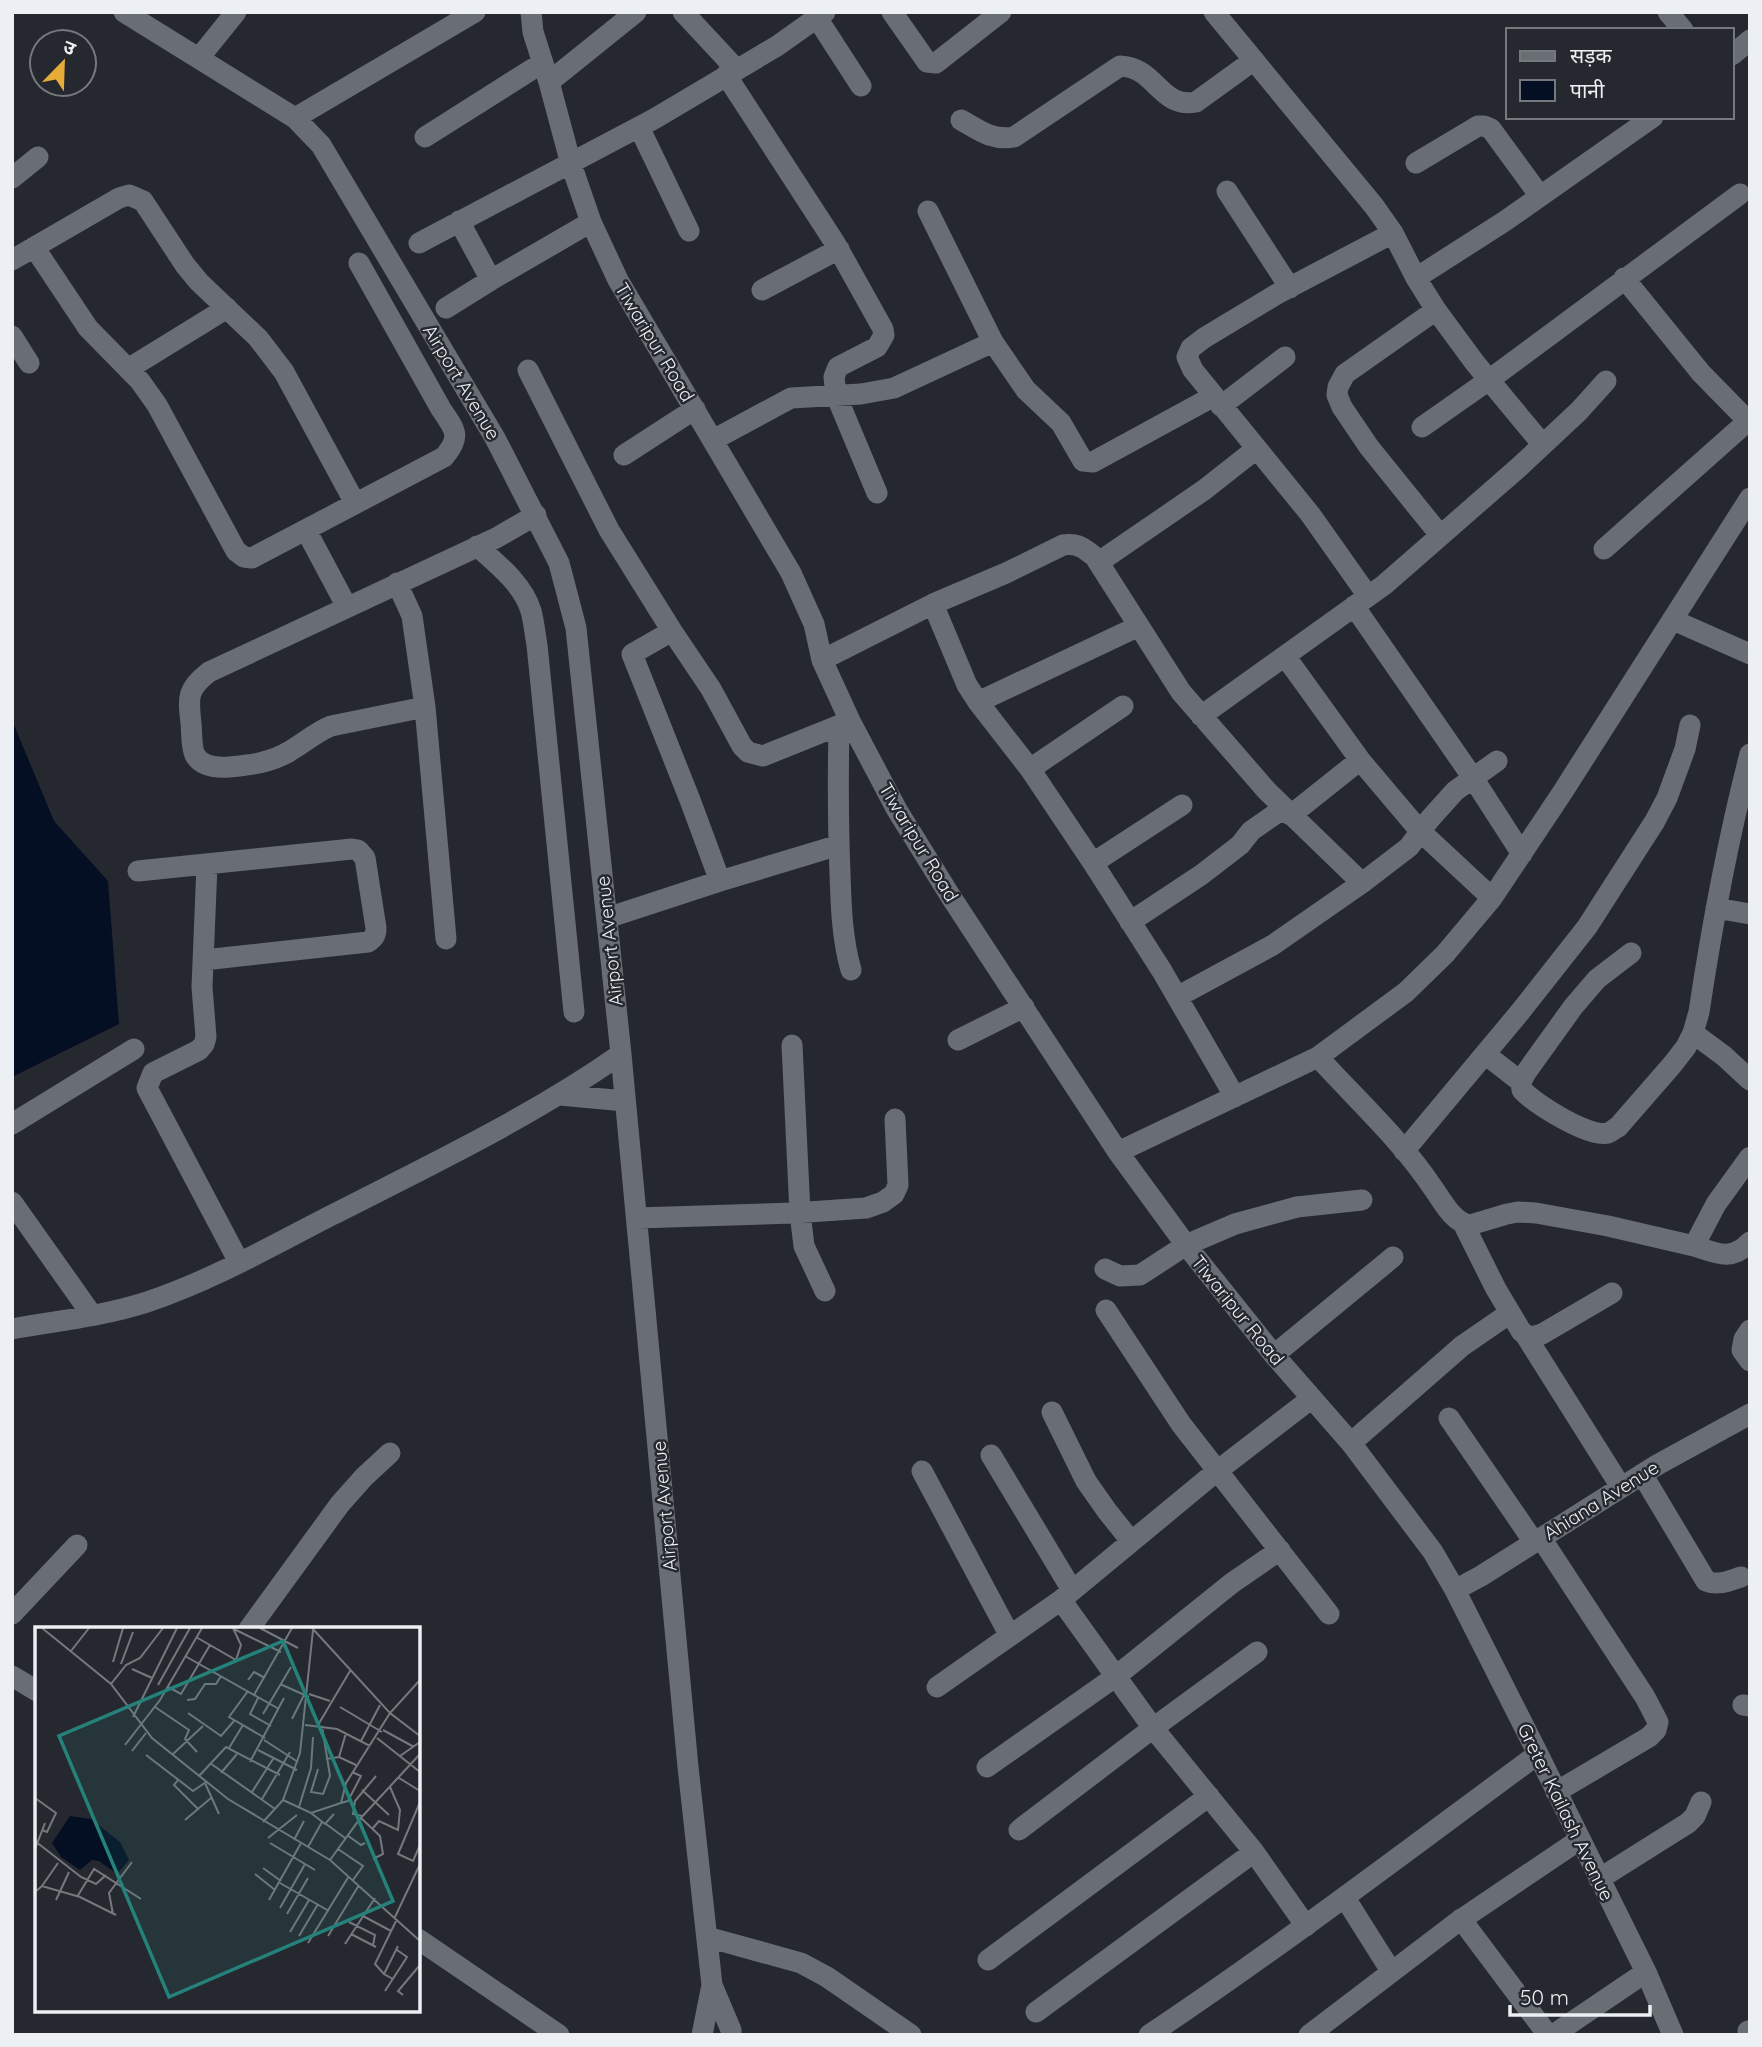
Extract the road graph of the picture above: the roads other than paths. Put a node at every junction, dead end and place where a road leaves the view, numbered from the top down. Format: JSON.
{"nodes":[{"id":1,"x":124,"y":12,"type":"edge"},
{"id":2,"x":236,"y":12,"type":"edge"},
{"id":3,"x":475,"y":12,"type":"edge"},
{"id":4,"x":531,"y":12,"type":"edge"},
{"id":5,"x":635,"y":12,"type":"edge"},
{"id":6,"x":683,"y":12,"type":"edge"},
{"id":7,"x":892,"y":12,"type":"edge"},
{"id":8,"x":1001,"y":12,"type":"edge"},
{"id":9,"x":1214,"y":12,"type":"edge"},
{"id":10,"x":1668,"y":12,"type":"edge"},
{"id":11,"x":821,"y":15,"type":"edge"},
{"id":12,"x":1681,"y":28,"type":"edge"},
{"id":13,"x":1750,"y":40,"type":"edge"},
{"id":14,"x":1734,"y":53,"type":"edge"},
{"id":15,"x":199,"y":58,"type":"junction"},
{"id":16,"x":1254,"y":60,"type":"junction"},
{"id":17,"x":546,"y":72,"type":"junction"},
{"id":18,"x":731,"y":73,"type":"junction"},
{"id":19,"x":861,"y":86,"type":"dead end"},
{"id":20,"x":295,"y":118,"type":"junction"},
{"id":21,"x":961,"y":120,"type":"dead end"},
{"id":22,"x":1640,"y":121,"type":"edge"},
{"id":23,"x":639,"y":127,"type":"junction"},
{"id":24,"x":425,"y":137,"type":"dead end"},
{"id":25,"x":38,"y":157,"type":"dead end"},
{"id":26,"x":571,"y":163,"type":"junction"},
{"id":27,"x":1416,"y":163,"type":"dead end"},
{"id":28,"x":12,"y":178,"type":"edge"},
{"id":29,"x":1227,"y":191,"type":"dead end"},
{"id":30,"x":1740,"y":194,"type":"dead end"},
{"id":31,"x":1540,"y":197,"type":"junction"},
{"id":32,"x":928,"y":211,"type":"dead end"},
{"id":33,"x":459,"y":222,"type":"junction"},
{"id":34,"x":592,"y":222,"type":"junction"},
{"id":35,"x":689,"y":231,"type":"dead end"},
{"id":36,"x":1393,"y":233,"type":"junction"},
{"id":37,"x":419,"y":243,"type":"dead end"},
{"id":38,"x":34,"y":247,"type":"junction"},
{"id":39,"x":839,"y":249,"type":"junction"},
{"id":40,"x":12,"y":260,"type":"edge"},
{"id":41,"x":359,"y":263,"type":"dead end"},
{"id":42,"x":1416,"y":278,"type":"junction"},
{"id":43,"x":1624,"y":278,"type":"junction"},
{"id":44,"x":491,"y":280,"type":"junction"},
{"id":45,"x":1290,"y":288,"type":"junction"},
{"id":46,"x":762,"y":290,"type":"dead end"},
{"id":47,"x":228,"y":308,"type":"junction"},
{"id":48,"x":446,"y":308,"type":"dead end"},
{"id":49,"x":1436,"y":310,"type":"junction"},
{"id":50,"x":12,"y":336,"type":"edge"},
{"id":51,"x":993,"y":342,"type":"junction"},
{"id":52,"x":1284,"y":357,"type":"dead end"},
{"id":53,"x":29,"y":363,"type":"dead end"},
{"id":54,"x":128,"y":369,"type":"junction"},
{"id":55,"x":528,"y":370,"type":"dead end"},
{"id":56,"x":1489,"y":380,"type":"junction"},
{"id":57,"x":1606,"y":381,"type":"dead end"},
{"id":58,"x":836,"y":395,"type":"junction"},
{"id":59,"x":1217,"y":401,"type":"junction"},
{"id":60,"x":695,"y":409,"type":"junction"},
{"id":61,"x":1749,"y":422,"type":"edge"},
{"id":62,"x":1422,"y":427,"type":"dead end"},
{"id":63,"x":713,"y":440,"type":"junction"},
{"id":64,"x":1543,"y":445,"type":"junction"},
{"id":65,"x":1256,"y":449,"type":"junction"},
{"id":66,"x":624,"y":455,"type":"dead end"},
{"id":67,"x":877,"y":493,"type":"dead end"},
{"id":68,"x":1750,"y":498,"type":"edge"},
{"id":69,"x":355,"y":503,"type":"junction"},
{"id":70,"x":536,"y":515,"type":"junction"},
{"id":71,"x":306,"y":530,"type":"junction"},
{"id":72,"x":1440,"y":535,"type":"junction"},
{"id":73,"x":477,"y":546,"type":"junction"},
{"id":74,"x":1604,"y":549,"type":"dead end"},
{"id":75,"x":1098,"y":562,"type":"junction"},
{"id":76,"x":397,"y":583,"type":"junction"},
{"id":77,"x":1361,"y":601,"type":"junction"},
{"id":78,"x":933,"y":604,"type":"junction"},
{"id":79,"x":347,"y":607,"type":"junction"},
{"id":80,"x":1673,"y":620,"type":"junction"},
{"id":81,"x":1139,"y":626,"type":"junction"},
{"id":82,"x":671,"y":631,"type":"junction"},
{"id":83,"x":1750,"y":654,"type":"edge"},
{"id":84,"x":1285,"y":656,"type":"junction"},
{"id":85,"x":822,"y":660,"type":"junction"},
{"id":86,"x":978,"y":702,"type":"junction"},
{"id":87,"x":1123,"y":706,"type":"dead end"},
{"id":88,"x":425,"y":707,"type":"junction"},
{"id":89,"x":1201,"y":716,"type":"junction"},
{"id":90,"x":844,"y":724,"type":"junction"},
{"id":91,"x":1690,"y":724,"type":"dead end"},
{"id":92,"x":1750,"y":754,"type":"edge"},
{"id":93,"x":1360,"y":760,"type":"junction"},
{"id":94,"x":1497,"y":761,"type":"dead end"},
{"id":95,"x":1030,"y":769,"type":"junction"},
{"id":96,"x":1473,"y":778,"type":"junction"},
{"id":97,"x":1182,"y":805,"type":"dead end"},
{"id":98,"x":1291,"y":815,"type":"junction"},
{"id":99,"x":1420,"y":831,"type":"junction"},
{"id":100,"x":839,"y":845,"type":"junction"},
{"id":101,"x":1522,"y":854,"type":"junction"},
{"id":102,"x":1093,"y":863,"type":"junction"},
{"id":103,"x":207,"y":865,"type":"junction"},
{"id":104,"x":138,"y":871,"type":"dead end"},
{"id":105,"x":720,"y":881,"type":"junction"},
{"id":106,"x":1362,"y":883,"type":"junction"},
{"id":107,"x":1492,"y":898,"type":"junction"},
{"id":108,"x":1716,"y":908,"type":"junction"},
{"id":109,"x":1750,"y":914,"type":"edge"},
{"id":110,"x":607,"y":918,"type":"junction"},
{"id":111,"x":1130,"y":922,"type":"junction"},
{"id":112,"x":446,"y":939,"type":"dead end"},
{"id":113,"x":1631,"y":953,"type":"dead end"},
{"id":114,"x":204,"y":960,"type":"junction"},
{"id":115,"x":851,"y":970,"type":"dead end"},
{"id":116,"x":1177,"y":997,"type":"junction"},
{"id":117,"x":1024,"y":1007,"type":"junction"},
{"id":118,"x":574,"y":1012,"type":"dead end"},
{"id":119,"x":1693,"y":1033,"type":"junction"},
{"id":120,"x":958,"y":1041,"type":"dead end"},
{"id":121,"x":792,"y":1045,"type":"dead end"},
{"id":122,"x":134,"y":1049,"type":"dead end"},
{"id":123,"x":621,"y":1054,"type":"junction"},
{"id":124,"x":1485,"y":1054,"type":"junction"},
{"id":125,"x":1318,"y":1057,"type":"junction"},
{"id":126,"x":1750,"y":1080,"type":"edge"},
{"id":127,"x":1521,"y":1082,"type":"junction"},
{"id":128,"x":560,"y":1095,"type":"junction"},
{"id":129,"x":1236,"y":1097,"type":"junction"},
{"id":130,"x":625,"y":1101,"type":"junction"},
{"id":131,"x":895,"y":1119,"type":"dead end"},
{"id":132,"x":12,"y":1124,"type":"edge"},
{"id":133,"x":1404,"y":1151,"type":"junction"},
{"id":134,"x":1118,"y":1152,"type":"junction"},
{"id":135,"x":1750,"y":1157,"type":"edge"},
{"id":136,"x":1362,"y":1200,"type":"dead end"},
{"id":137,"x":12,"y":1202,"type":"edge"},
{"id":138,"x":800,"y":1213,"type":"junction"},
{"id":139,"x":636,"y":1218,"type":"junction"},
{"id":140,"x":1464,"y":1225,"type":"junction"},
{"id":141,"x":1750,"y":1242,"type":"edge"},
{"id":142,"x":1186,"y":1245,"type":"junction"},
{"id":143,"x":1694,"y":1246,"type":"junction"},
{"id":144,"x":1393,"y":1257,"type":"dead end"},
{"id":145,"x":239,"y":1262,"type":"junction"},
{"id":146,"x":1105,"y":1269,"type":"dead end"},
{"id":147,"x":825,"y":1291,"type":"dead end"},
{"id":148,"x":1612,"y":1293,"type":"dead end"},
{"id":149,"x":1106,"y":1310,"type":"dead end"},
{"id":150,"x":1510,"y":1313,"type":"junction"},
{"id":151,"x":92,"y":1315,"type":"junction"},
{"id":152,"x":12,"y":1329,"type":"edge"},
{"id":153,"x":1750,"y":1330,"type":"edge"},
{"id":154,"x":1526,"y":1336,"type":"junction"},
{"id":155,"x":1274,"y":1355,"type":"junction"},
{"id":156,"x":1750,"y":1361,"type":"edge"},
{"id":157,"x":1312,"y":1398,"type":"junction"},
{"id":158,"x":1052,"y":1412,"type":"dead end"},
{"id":159,"x":1750,"y":1415,"type":"edge"},
{"id":160,"x":1449,"y":1418,"type":"dead end"},
{"id":161,"x":1351,"y":1443,"type":"junction"},
{"id":162,"x":390,"y":1453,"type":"dead end"},
{"id":163,"x":991,"y":1455,"type":"dead end"},
{"id":164,"x":1218,"y":1470,"type":"junction"},
{"id":165,"x":922,"y":1471,"type":"dead end"},
{"id":166,"x":1642,"y":1474,"type":"junction"},
{"id":167,"x":1621,"y":1487,"type":"junction"},
{"id":168,"x":1537,"y":1540,"type":"junction"},
{"id":169,"x":1131,"y":1541,"type":"junction"},
{"id":170,"x":77,"y":1545,"type":"dead end"},
{"id":171,"x":1280,"y":1550,"type":"junction"},
{"id":172,"x":1741,"y":1577,"type":"dead end"},
{"id":173,"x":1455,"y":1590,"type":"junction"},
{"id":174,"x":1067,"y":1595,"type":"junction"},
{"id":175,"x":12,"y":1614,"type":"edge"},
{"id":176,"x":1329,"y":1614,"type":"dead end"},
{"id":177,"x":250,"y":1627,"type":"edge"},
{"id":178,"x":1010,"y":1636,"type":"junction"},
{"id":179,"x":1257,"y":1652,"type":"dead end"},
{"id":180,"x":12,"y":1675,"type":"edge"},
{"id":181,"x":1115,"y":1676,"type":"junction"},
{"id":182,"x":937,"y":1687,"type":"dead end"},
{"id":183,"x":35,"y":1690,"type":"edge"},
{"id":184,"x":1153,"y":1728,"type":"junction"},
{"id":185,"x":1538,"y":1754,"type":"junction"},
{"id":186,"x":987,"y":1767,"type":"dead end"},
{"id":187,"x":1556,"y":1792,"type":"junction"},
{"id":188,"x":1209,"y":1796,"type":"junction"},
{"id":189,"x":1701,"y":1802,"type":"dead end"},
{"id":190,"x":1019,"y":1830,"type":"dead end"},
{"id":191,"x":1579,"y":1840,"type":"junction"},
{"id":192,"x":1254,"y":1852,"type":"junction"},
{"id":193,"x":1599,"y":1879,"type":"junction"},
{"id":194,"x":1345,"y":1898,"type":"junction"},
{"id":195,"x":1461,"y":1919,"type":"junction"},
{"id":196,"x":1306,"y":1926,"type":"junction"},
{"id":197,"x":707,"y":1937,"type":"junction"},
{"id":198,"x":420,"y":1940,"type":"edge"},
{"id":199,"x":988,"y":1960,"type":"dead end"},
{"id":200,"x":1391,"y":1971,"type":"junction"},
{"id":201,"x":1646,"y":1972,"type":"junction"},
{"id":202,"x":712,"y":1985,"type":"junction"},
{"id":203,"x":1036,"y":2012,"type":"dead end"},
{"id":204,"x":559,"y":2035,"type":"edge"},
{"id":205,"x":702,"y":2035,"type":"edge"},
{"id":206,"x":731,"y":2035,"type":"edge"},
{"id":207,"x":911,"y":2035,"type":"edge"},
{"id":208,"x":1149,"y":2035,"type":"edge"},
{"id":209,"x":1309,"y":2035,"type":"edge"},
{"id":210,"x":1550,"y":2035,"type":"edge"},
{"id":211,"x":1673,"y":2035,"type":"edge"}],
"edges":[{"from":1,"to":15,"type":"street","name":"Airport Avenue"},
{"from":2,"to":15,"type":"street"},
{"from":3,"to":20,"type":"street"},
{"from":4,"to":17,"type":"street","name":"Tiwaripur Road"},
{"from":5,"to":17,"type":"street"},
{"from":6,"to":18,"type":"street"},
{"from":7,"to":8,"type":"street"},
{"from":9,"to":16,"type":"street"},
{"from":10,"to":12,"type":"street"},
{"from":11,"to":18,"type":"street"},
{"from":11,"to":19,"type":"street"},
{"from":13,"to":14,"type":"street"},
{"from":15,"to":20,"type":"street","name":"Airport Avenue"},
{"from":16,"to":21,"type":"street"},
{"from":16,"to":36,"type":"street"},
{"from":17,"to":24,"type":"street"},
{"from":17,"to":26,"type":"street","name":"Tiwaripur Road"},
{"from":18,"to":23,"type":"street"},
{"from":18,"to":39,"type":"street"},
{"from":20,"to":70,"type":"street","name":"Airport Avenue"},
{"from":22,"to":31,"type":"street"},
{"from":23,"to":26,"type":"street"},
{"from":23,"to":35,"type":"street"},
{"from":25,"to":28,"type":"street"},
{"from":26,"to":33,"type":"street"},
{"from":26,"to":34,"type":"street","name":"Tiwaripur Road"},
{"from":27,"to":31,"type":"street"},
{"from":29,"to":45,"type":"street"},
{"from":30,"to":43,"type":"street"},
{"from":31,"to":42,"type":"street"},
{"from":32,"to":51,"type":"street"},
{"from":33,"to":37,"type":"street"},
{"from":33,"to":44,"type":"street"},
{"from":34,"to":44,"type":"street"},
{"from":34,"to":60,"type":"street","name":"Tiwaripur Road"},
{"from":36,"to":42,"type":"street"},
{"from":36,"to":45,"type":"street"},
{"from":38,"to":40,"type":"street"},
{"from":38,"to":47,"type":"street"},
{"from":38,"to":54,"type":"street"},
{"from":39,"to":46,"type":"street"},
{"from":39,"to":58,"type":"street"},
{"from":41,"to":69,"type":"street"},
{"from":42,"to":49,"type":"street"},
{"from":43,"to":56,"type":"street"},
{"from":43,"to":61,"type":"street"},
{"from":44,"to":48,"type":"street"},
{"from":45,"to":59,"type":"street"},
{"from":47,"to":54,"type":"street"},
{"from":47,"to":69,"type":"street"},
{"from":49,"to":56,"type":"street"},
{"from":49,"to":72,"type":"street"},
{"from":50,"to":53,"type":"street"},
{"from":51,"to":58,"type":"street"},
{"from":51,"to":59,"type":"street"},
{"from":52,"to":59,"type":"street"},
{"from":54,"to":71,"type":"street"},
{"from":55,"to":82,"type":"street"},
{"from":56,"to":62,"type":"street"},
{"from":56,"to":64,"type":"street"},
{"from":57,"to":64,"type":"street"},
{"from":58,"to":63,"type":"street"},
{"from":58,"to":67,"type":"street"},
{"from":59,"to":65,"type":"street"},
{"from":60,"to":63,"type":"street","name":"Tiwaripur Road"},
{"from":60,"to":66,"type":"street"},
{"from":61,"to":74,"type":"street"},
{"from":63,"to":85,"type":"street","name":"Tiwaripur Road"},
{"from":64,"to":72,"type":"street"},
{"from":65,"to":75,"type":"street"},
{"from":65,"to":77,"type":"street"},
{"from":68,"to":80,"type":"street"},
{"from":69,"to":71,"type":"street"},
{"from":70,"to":73,"type":"street"},
{"from":70,"to":110,"type":"street","name":"Airport Avenue"},
{"from":71,"to":79,"type":"street"},
{"from":72,"to":77,"type":"street"},
{"from":73,"to":76,"type":"street"},
{"from":73,"to":118,"type":"street"},
{"from":75,"to":78,"type":"street"},
{"from":75,"to":81,"type":"street"},
{"from":76,"to":79,"type":"street"},
{"from":76,"to":88,"type":"street"},
{"from":77,"to":84,"type":"street"},
{"from":77,"to":96,"type":"street"},
{"from":78,"to":85,"type":"street"},
{"from":78,"to":86,"type":"street"},
{"from":79,"to":88,"type":"street"},
{"from":80,"to":83,"type":"street"},
{"from":80,"to":101,"type":"street"},
{"from":81,"to":86,"type":"street"},
{"from":81,"to":89,"type":"street"},
{"from":82,"to":90,"type":"street"},
{"from":82,"to":105,"type":"street"},
{"from":84,"to":89,"type":"street"},
{"from":84,"to":93,"type":"street"},
{"from":85,"to":90,"type":"street","name":"Tiwaripur Road"},
{"from":86,"to":95,"type":"street"},
{"from":87,"to":95,"type":"street"},
{"from":88,"to":112,"type":"street"},
{"from":89,"to":98,"type":"street"},
{"from":90,"to":100,"type":"street"},
{"from":90,"to":117,"type":"street","name":"Tiwaripur Road"},
{"from":91,"to":124,"type":"street"},
{"from":92,"to":108,"type":"street"},
{"from":93,"to":98,"type":"street"},
{"from":93,"to":99,"type":"street"},
{"from":94,"to":96,"type":"street"},
{"from":95,"to":102,"type":"street"},
{"from":96,"to":99,"type":"street"},
{"from":96,"to":101,"type":"street"},
{"from":97,"to":102,"type":"street"},
{"from":98,"to":106,"type":"street"},
{"from":98,"to":111,"type":"street"},
{"from":99,"to":106,"type":"street"},
{"from":99,"to":107,"type":"street"},
{"from":100,"to":105,"type":"street"},
{"from":100,"to":115,"type":"street"},
{"from":101,"to":107,"type":"street"},
{"from":102,"to":111,"type":"street"},
{"from":103,"to":104,"type":"street"},
{"from":103,"to":114,"type":"street"},
{"from":103,"to":114,"type":"street"},
{"from":105,"to":110,"type":"street"},
{"from":106,"to":116,"type":"street"},
{"from":107,"to":125,"type":"street"},
{"from":108,"to":109,"type":"street"},
{"from":108,"to":119,"type":"street"},
{"from":110,"to":123,"type":"street","name":"Airport Avenue"},
{"from":111,"to":116,"type":"street"},
{"from":113,"to":127,"type":"street"},
{"from":114,"to":145,"type":"street"},
{"from":116,"to":129,"type":"street"},
{"from":117,"to":120,"type":"street"},
{"from":117,"to":134,"type":"street","name":"Tiwaripur Road"},
{"from":119,"to":126,"type":"street"},
{"from":119,"to":127,"type":"street"},
{"from":121,"to":138,"type":"street"},
{"from":122,"to":132,"type":"street"},
{"from":123,"to":128,"type":"street"},
{"from":123,"to":130,"type":"street","name":"Airport Avenue"},
{"from":124,"to":127,"type":"street"},
{"from":124,"to":133,"type":"street"},
{"from":125,"to":129,"type":"street"},
{"from":125,"to":133,"type":"street"},
{"from":128,"to":130,"type":"street"},
{"from":128,"to":145,"type":"street"},
{"from":129,"to":134,"type":"street"},
{"from":130,"to":139,"type":"street","name":"Airport Avenue"},
{"from":131,"to":138,"type":"street"},
{"from":133,"to":140,"type":"street"},
{"from":134,"to":142,"type":"street","name":"Tiwaripur Road"},
{"from":135,"to":143,"type":"street"},
{"from":136,"to":142,"type":"street"},
{"from":137,"to":151,"type":"street"},
{"from":138,"to":139,"type":"street"},
{"from":138,"to":147,"type":"street"},
{"from":139,"to":197,"type":"street","name":"Airport Avenue"},
{"from":140,"to":143,"type":"street"},
{"from":140,"to":150,"type":"street"},
{"from":141,"to":143,"type":"street"},
{"from":142,"to":146,"type":"street"},
{"from":142,"to":155,"type":"street","name":"Tiwaripur Road"},
{"from":144,"to":155,"type":"street"},
{"from":145,"to":151,"type":"street"},
{"from":148,"to":154,"type":"street"},
{"from":149,"to":164,"type":"street"},
{"from":150,"to":154,"type":"street"},
{"from":150,"to":161,"type":"street"},
{"from":151,"to":152,"type":"street"},
{"from":153,"to":156,"type":"street"},
{"from":154,"to":167,"type":"street"},
{"from":155,"to":157,"type":"street","name":"Tiwaripur Road"},
{"from":157,"to":161,"type":"street","name":"Tiwaripur Road"},
{"from":157,"to":164,"type":"street"},
{"from":158,"to":169,"type":"street"},
{"from":159,"to":166,"type":"street","name":"Ahiana Avenue"},
{"from":160,"to":168,"type":"street"},
{"from":161,"to":173,"type":"street","name":"Tiwaripur Road"},
{"from":162,"to":177,"type":"street"},
{"from":163,"to":174,"type":"street"},
{"from":164,"to":169,"type":"street"},
{"from":164,"to":171,"type":"street"},
{"from":165,"to":178,"type":"street"},
{"from":166,"to":167,"type":"street","name":"Ahiana Avenue"},
{"from":166,"to":172,"type":"street"},
{"from":167,"to":168,"type":"street","name":"Ahiana Avenue"},
{"from":168,"to":173,"type":"street","name":"Ahiana Avenue"},
{"from":168,"to":187,"type":"street"},
{"from":169,"to":174,"type":"street"},
{"from":170,"to":175,"type":"street"},
{"from":171,"to":176,"type":"street"},
{"from":171,"to":181,"type":"street"},
{"from":173,"to":185,"type":"street","name":"Greter Kailash Avenue"},
{"from":174,"to":178,"type":"street"},
{"from":174,"to":181,"type":"street"},
{"from":178,"to":182,"type":"street"},
{"from":179,"to":184,"type":"street"},
{"from":180,"to":183,"type":"street"},
{"from":181,"to":184,"type":"street"},
{"from":181,"to":186,"type":"street"},
{"from":184,"to":188,"type":"street"},
{"from":184,"to":190,"type":"street"},
{"from":185,"to":187,"type":"street","name":"Greter Kailash Avenue"},
{"from":185,"to":194,"type":"street"},
{"from":187,"to":191,"type":"street","name":"Greter Kailash Avenue"},
{"from":188,"to":192,"type":"street"},
{"from":188,"to":199,"type":"street"},
{"from":189,"to":193,"type":"street"},
{"from":191,"to":193,"type":"street","name":"Greter Kailash Avenue"},
{"from":191,"to":195,"type":"street"},
{"from":192,"to":196,"type":"street"},
{"from":192,"to":203,"type":"street"},
{"from":193,"to":201,"type":"street","name":"Greter Kailash Avenue"},
{"from":194,"to":196,"type":"street"},
{"from":194,"to":200,"type":"street"},
{"from":195,"to":200,"type":"street"},
{"from":195,"to":210,"type":"street"},
{"from":196,"to":208,"type":"street"},
{"from":197,"to":202,"type":"street","name":"Airport Avenue"},
{"from":197,"to":207,"type":"street"},
{"from":198,"to":204,"type":"street"},
{"from":200,"to":209,"type":"street"},
{"from":201,"to":210,"type":"street"},
{"from":201,"to":211,"type":"street","name":"Greter Kailash Avenue"},
{"from":202,"to":205,"type":"street"},
{"from":202,"to":206,"type":"street","name":"Airport Avenue"}]}
